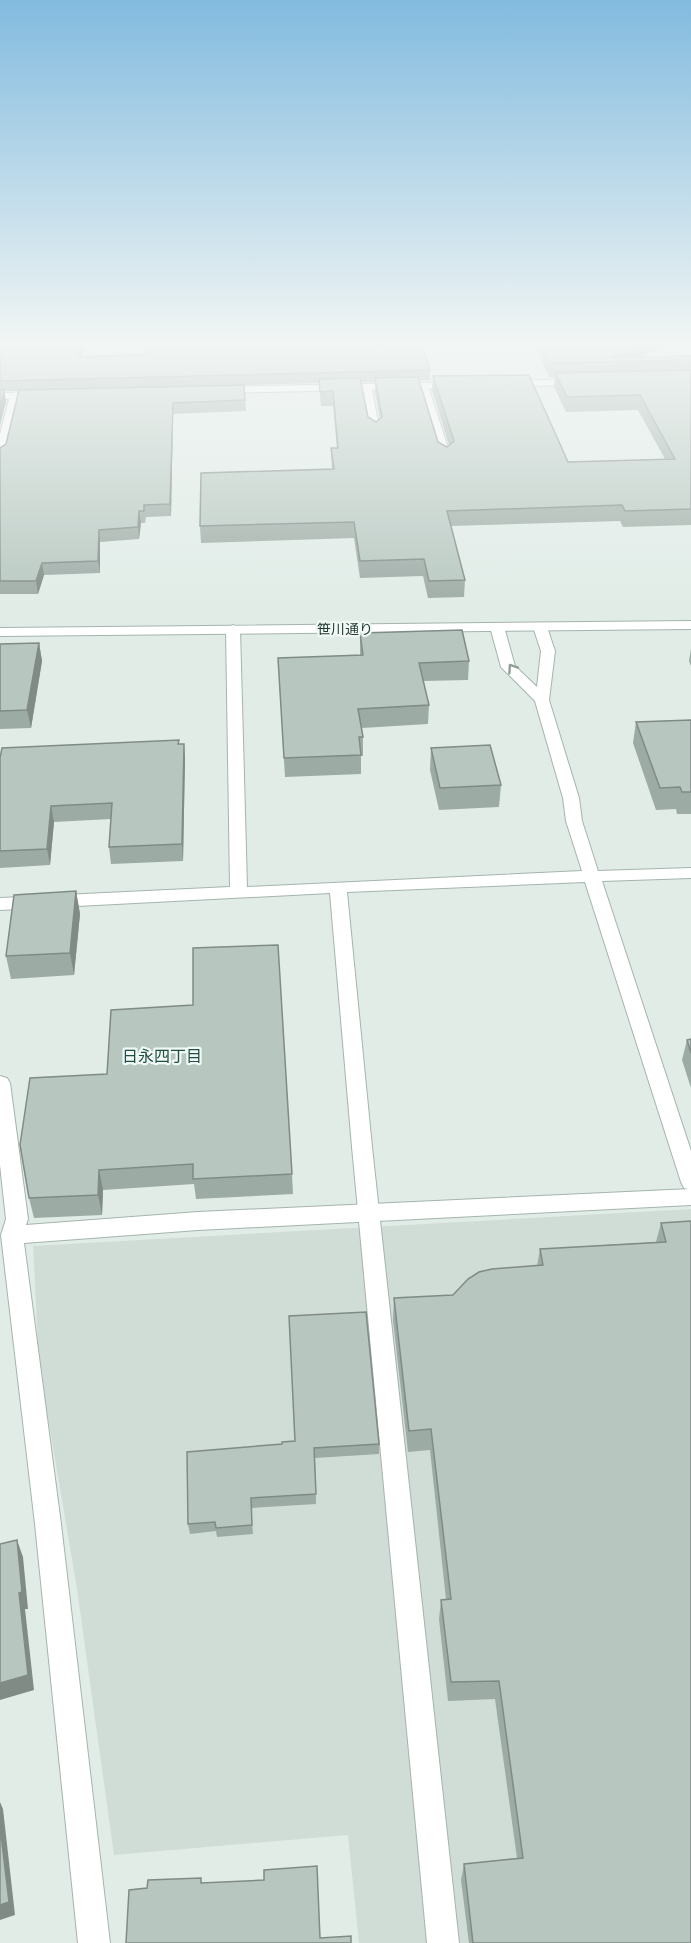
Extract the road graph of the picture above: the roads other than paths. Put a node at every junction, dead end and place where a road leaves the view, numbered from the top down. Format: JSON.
{"nodes":[{"id":1,"x":6,"y":433,"type":"edge"},
{"id":2,"x":437,"y":433,"type":"edge"},
{"id":3,"x":0,"y":455,"type":"edge"},
{"id":4,"x":445,"y":457,"type":"edge"},
{"id":5,"x":691,"y":625,"type":"edge"},
{"id":6,"x":497,"y":627,"type":"junction"},
{"id":7,"x":540,"y":627,"type":"junction"},
{"id":8,"x":233,"y":628,"type":"junction"},
{"id":9,"x":0,"y":632,"type":"edge"},
{"id":10,"x":542,"y":700,"type":"junction"},
{"id":11,"x":691,"y":873,"type":"edge"},
{"id":12,"x":591,"y":876,"type":"junction"},
{"id":13,"x":338,"y":886,"type":"junction"},
{"id":14,"x":239,"y":893,"type":"junction"},
{"id":15,"x":0,"y":904,"type":"edge"},
{"id":16,"x":0,"y":1083,"type":"edge"},
{"id":17,"x":691,"y":1182,"type":"edge"},
{"id":18,"x":691,"y":1197,"type":"edge"},
{"id":19,"x":370,"y":1215,"type":"junction"},
{"id":20,"x":10,"y":1225,"type":"edge"},
{"id":21,"x":94,"y":1943,"type":"edge"},
{"id":22,"x":443,"y":1943,"type":"edge"}],
"edges":[{"from":1,"to":3,"type":"street"},
{"from":2,"to":4,"type":"street"},
{"from":5,"to":7,"type":"street","name":"笹川通り"},
{"from":6,"to":7,"type":"street","name":"笹川通り"},
{"from":6,"to":8,"type":"street","name":"笹川通り"},
{"from":10,"to":6,"type":"street","one_way":true},
{"from":7,"to":10,"type":"street"},
{"from":8,"to":9,"type":"street","name":"笹川通り"},
{"from":8,"to":14,"type":"street"},
{"from":10,"to":12,"type":"street"},
{"from":11,"to":12,"type":"street"},
{"from":12,"to":13,"type":"street"},
{"from":12,"to":17,"type":"street"},
{"from":13,"to":14,"type":"street"},
{"from":13,"to":19,"type":"street"},
{"from":14,"to":15,"type":"street"},
{"from":16,"to":20,"type":"street"},
{"from":18,"to":19,"type":"street"},
{"from":19,"to":20,"type":"street"},
{"from":19,"to":22,"type":"street"},
{"from":20,"to":21,"type":"street"}]}
